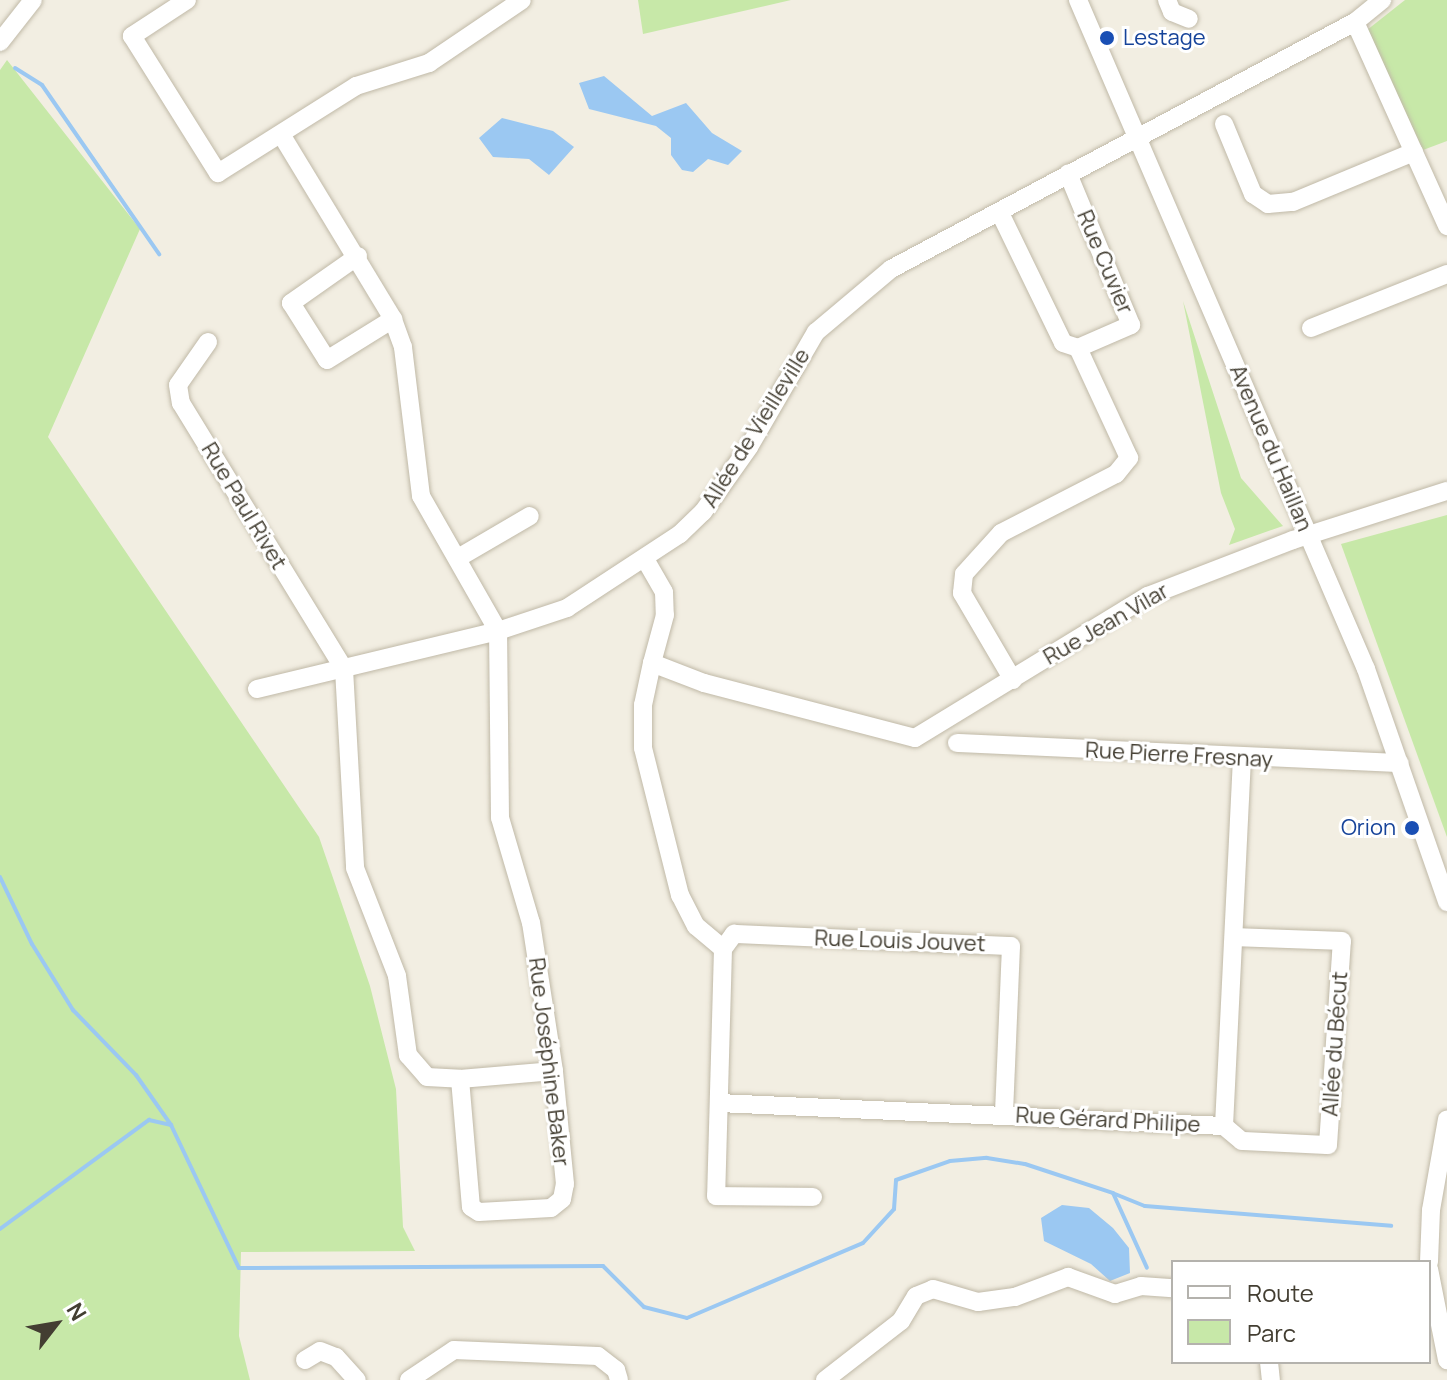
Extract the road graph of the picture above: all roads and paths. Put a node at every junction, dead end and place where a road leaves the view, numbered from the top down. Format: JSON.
{"nodes":[{"id":1,"x":33,"y":0,"type":"edge"},
{"id":2,"x":187,"y":0,"type":"edge"},
{"id":3,"x":522,"y":0,"type":"edge"},
{"id":4,"x":1078,"y":0,"type":"edge"},
{"id":5,"x":1167,"y":0,"type":"edge"},
{"id":6,"x":1382,"y":0,"type":"edge"},
{"id":7,"x":1189,"y":19,"type":"dead end"},
{"id":8,"x":1355,"y":22,"type":"junction"},
{"id":9,"x":0,"y":42,"type":"edge"},
{"id":10,"x":1224,"y":124,"type":"dead end"},
{"id":11,"x":281,"y":134,"type":"junction"},
{"id":12,"x":1136,"y":135,"type":"junction"},
{"id":13,"x":1414,"y":152,"type":"junction"},
{"id":14,"x":1068,"y":174,"type":"junction"},
{"id":15,"x":1000,"y":213,"type":"junction"},
{"id":16,"x":1447,"y":226,"type":"edge"},
{"id":17,"x":358,"y":256,"type":"junction"},
{"id":18,"x":1447,"y":274,"type":"edge"},
{"id":19,"x":393,"y":319,"type":"junction"},
{"id":20,"x":1311,"y":328,"type":"dead end"},
{"id":21,"x":208,"y":342,"type":"dead end"},
{"id":22,"x":1078,"y":348,"type":"junction"},
{"id":23,"x":1447,"y":491,"type":"edge"},
{"id":24,"x":530,"y":516,"type":"dead end"},
{"id":25,"x":1309,"y":537,"type":"junction"},
{"id":26,"x":458,"y":558,"type":"junction"},
{"id":27,"x":645,"y":559,"type":"junction"},
{"id":28,"x":498,"y":631,"type":"junction"},
{"id":29,"x":652,"y":663,"type":"junction"},
{"id":30,"x":344,"y":669,"type":"junction"},
{"id":31,"x":1013,"y":680,"type":"junction"},
{"id":32,"x":257,"y":689,"type":"dead end"},
{"id":33,"x":957,"y":743,"type":"dead end"},
{"id":34,"x":1242,"y":758,"type":"junction"},
{"id":35,"x":1400,"y":763,"type":"junction"},
{"id":36,"x":1447,"y":902,"type":"edge"},
{"id":37,"x":1234,"y":937,"type":"junction"},
{"id":38,"x":723,"y":949,"type":"junction"},
{"id":39,"x":554,"y":1071,"type":"junction"},
{"id":40,"x":460,"y":1079,"type":"junction"},
{"id":41,"x":719,"y":1103,"type":"junction"},
{"id":42,"x":1004,"y":1115,"type":"junction"},
{"id":43,"x":1447,"y":1119,"type":"edge"},
{"id":44,"x":1224,"y":1126,"type":"junction"},
{"id":45,"x":813,"y":1197,"type":"dead end"},
{"id":46,"x":1429,"y":1260,"type":"edge"},
{"id":47,"x":1431,"y":1279,"type":"edge"},
{"id":48,"x":1171,"y":1288,"type":"edge"},
{"id":49,"x":305,"y":1360,"type":"dead end"},
{"id":50,"x":1447,"y":1360,"type":"edge"},
{"id":51,"x":357,"y":1380,"type":"edge"},
{"id":52,"x":409,"y":1380,"type":"edge"},
{"id":53,"x":619,"y":1380,"type":"edge"},
{"id":54,"x":825,"y":1380,"type":"edge"}],
"edges":[{"from":1,"to":9,"type":"street"},
{"from":2,"to":11,"type":"street"},
{"from":3,"to":11,"type":"street"},
{"from":4,"to":12,"type":"street","name":"Avenue du Haillan"},
{"from":5,"to":7,"type":"street"},
{"from":6,"to":8,"type":"street","name":"Allée de Vieilleville"},
{"from":8,"to":12,"type":"street","name":"Allée de Vieilleville"},
{"from":8,"to":13,"type":"street"},
{"from":10,"to":13,"type":"street"},
{"from":11,"to":17,"type":"street"},
{"from":12,"to":14,"type":"street","name":"Allée de Vieilleville"},
{"from":12,"to":25,"type":"street","name":"Avenue du Haillan"},
{"from":13,"to":16,"type":"street"},
{"from":14,"to":15,"type":"street","name":"Allée de Vieilleville"},
{"from":14,"to":22,"type":"street","name":"Rue Cuvier"},
{"from":15,"to":22,"type":"street"},
{"from":15,"to":27,"type":"street","name":"Allée de Vieilleville"},
{"from":17,"to":19,"type":"street"},
{"from":17,"to":19,"type":"street"},
{"from":18,"to":20,"type":"street"},
{"from":19,"to":26,"type":"street"},
{"from":21,"to":30,"type":"street","name":"Rue Paul Rivet"},
{"from":22,"to":31,"type":"street"},
{"from":23,"to":25,"type":"street","name":"Rue Jean Vilar"},
{"from":24,"to":26,"type":"street"},
{"from":25,"to":31,"type":"street","name":"Rue Jean Vilar"},
{"from":25,"to":35,"type":"street","name":"Avenue du Haillan"},
{"from":26,"to":28,"type":"street"},
{"from":27,"to":28,"type":"street","name":"Allée de Vieilleville"},
{"from":27,"to":29,"type":"street"},
{"from":28,"to":30,"type":"street","name":"Allée de Vieilleville"},
{"from":28,"to":39,"type":"street","name":"Rue Joséphine Baker"},
{"from":29,"to":31,"type":"street","name":"Rue Jean Vilar"},
{"from":29,"to":38,"type":"street"},
{"from":30,"to":32,"type":"street","name":"Allée de Vieilleville"},
{"from":30,"to":40,"type":"street"},
{"from":33,"to":34,"type":"street","name":"Rue Pierre Fresnay"},
{"from":34,"to":35,"type":"street","name":"Rue Pierre Fresnay"},
{"from":34,"to":37,"type":"street","name":"Rue Gérard Philipe"},
{"from":35,"to":36,"type":"street","name":"Avenue du Haillan"},
{"from":37,"to":44,"type":"street","name":"Rue Gérard Philipe"},
{"from":37,"to":44,"type":"street","name":"Allée du Bécut"},
{"from":38,"to":41,"type":"street"},
{"from":38,"to":42,"type":"street","name":"Rue Louis Jouvet"},
{"from":39,"to":40,"type":"street"},
{"from":39,"to":40,"type":"street","name":"Rue Joséphine Baker"},
{"from":41,"to":42,"type":"street","name":"Rue Gérard Philipe"},
{"from":41,"to":45,"type":"street"},
{"from":42,"to":44,"type":"street","name":"Rue Gérard Philipe"},
{"from":43,"to":46,"type":"street"},
{"from":47,"to":50,"type":"street"},
{"from":48,"to":54,"type":"street"},
{"from":49,"to":51,"type":"street"},
{"from":52,"to":53,"type":"street"}]}
